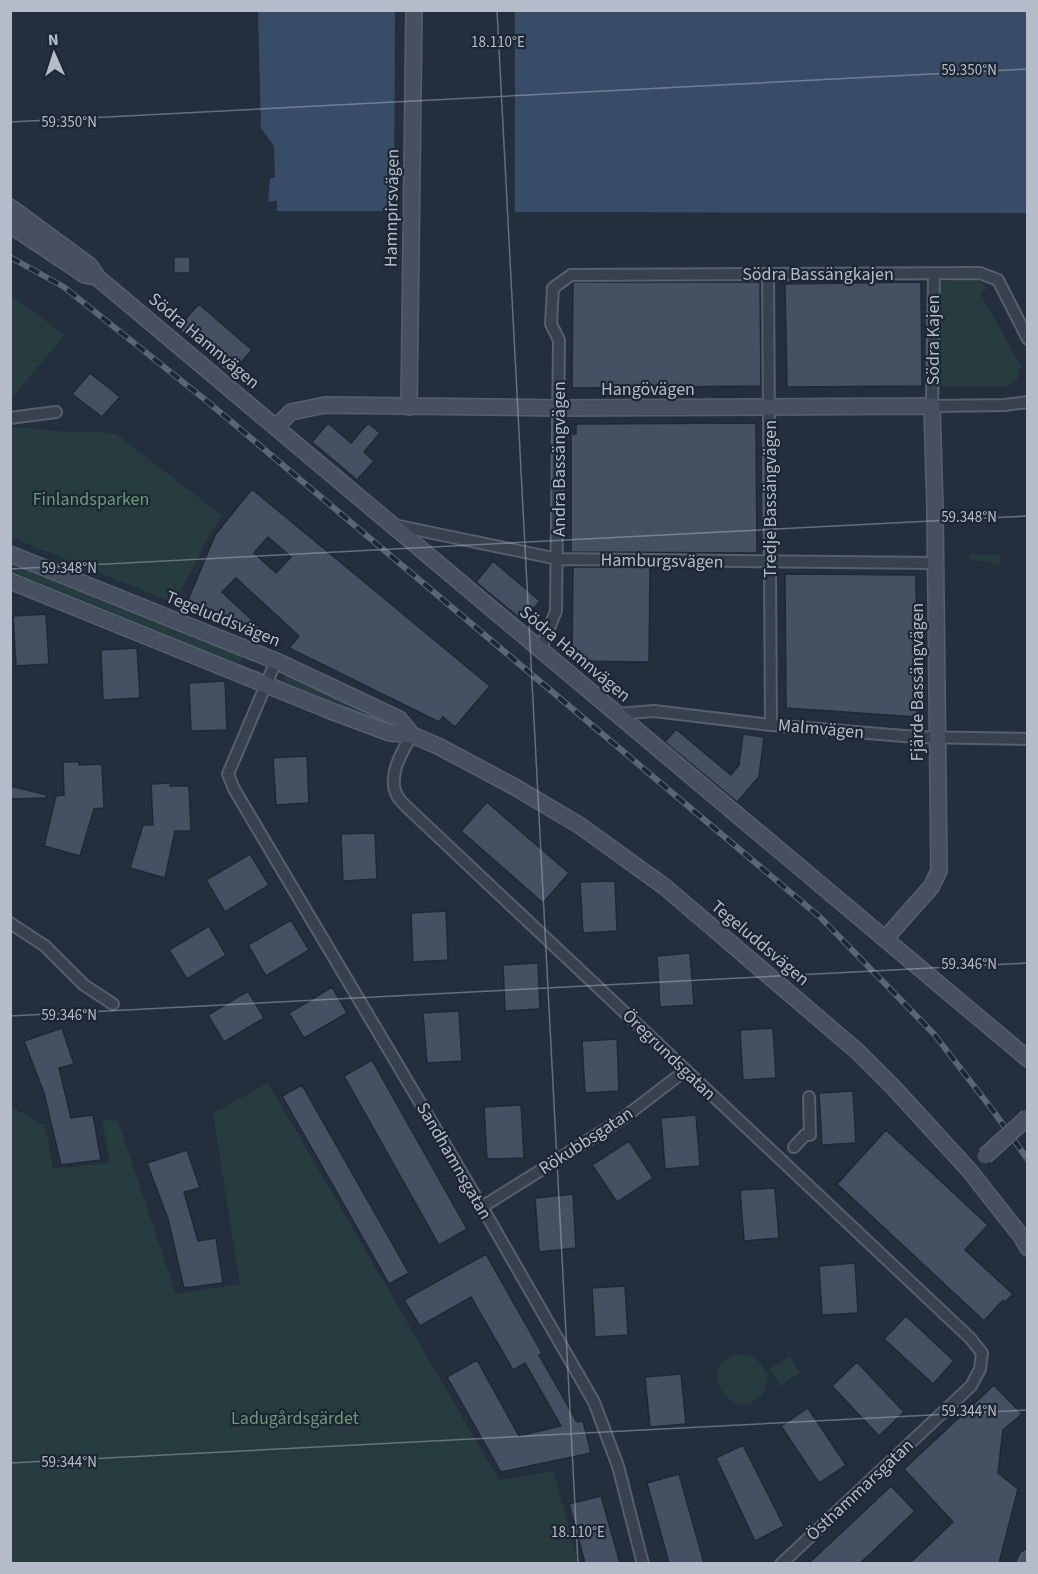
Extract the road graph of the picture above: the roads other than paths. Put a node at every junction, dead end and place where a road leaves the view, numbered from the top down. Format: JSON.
{"nodes":[{"id":1,"x":414,"y":10,"type":"edge"},
{"id":2,"x":10,"y":207,"type":"edge"},
{"id":3,"x":10,"y":225,"type":"edge"},
{"id":4,"x":934,"y":273,"type":"junction"},
{"id":5,"x":768,"y":274,"type":"junction"},
{"id":6,"x":571,"y":275,"type":"joint"},
{"id":7,"x":98,"y":278,"type":"junction"},
{"id":8,"x":1028,"y":339,"type":"edge"},
{"id":9,"x":1028,"y":402,"type":"edge"},
{"id":10,"x":932,"y":406,"type":"junction"},
{"id":11,"x":409,"y":407,"type":"junction"},
{"id":12,"x":559,"y":408,"type":"junction"},
{"id":13,"x":769,"y":408,"type":"junction"},
{"id":14,"x":56,"y":412,"type":"dead end"},
{"id":15,"x":10,"y":418,"type":"edge"},
{"id":16,"x":276,"y":427,"type":"junction"},
{"id":17,"x":391,"y":524,"type":"junction"},
{"id":18,"x":10,"y":554,"type":"edge"},
{"id":19,"x":558,"y":559,"type":"junction"},
{"id":20,"x":771,"y":562,"type":"junction"},
{"id":21,"x":936,"y":563,"type":"junction"},
{"id":22,"x":10,"y":581,"type":"edge"},
{"id":23,"x":540,"y":651,"type":"junction"},
{"id":24,"x":276,"y":661,"type":"junction"},
{"id":25,"x":266,"y":683,"type":"junction"},
{"id":26,"x":616,"y":714,"type":"junction"},
{"id":27,"x":771,"y":725,"type":"junction"},
{"id":28,"x":412,"y":735,"type":"junction"},
{"id":29,"x":936,"y":738,"type":"junction"},
{"id":30,"x":1028,"y":740,"type":"edge"},
{"id":31,"x":10,"y":922,"type":"edge"},
{"id":32,"x":885,"y":939,"type":"junction"},
{"id":33,"x":113,"y":1004,"type":"dead end"},
{"id":34,"x":1028,"y":1059,"type":"edge"},
{"id":35,"x":686,"y":1070,"type":"junction"},
{"id":36,"x":809,"y":1097,"type":"dead end"},
{"id":37,"x":1028,"y":1117,"type":"edge"},
{"id":38,"x":794,"y":1147,"type":"dead end"},
{"id":39,"x":969,"y":1170,"type":"junction"},
{"id":40,"x":482,"y":1207,"type":"junction"},
{"id":41,"x":1028,"y":1248,"type":"edge"},
{"id":42,"x":981,"y":1362,"type":"joint"},
{"id":43,"x":1028,"y":1559,"type":"edge"},
{"id":44,"x":644,"y":1563,"type":"edge"},
{"id":45,"x":781,"y":1563,"type":"edge"},
{"id":46,"x":1026,"y":1563,"type":"edge"}],
"edges":[{"from":1,"to":11,"type":"main road","name":"Hamnpirsvägen"},
{"from":2,"to":7,"type":"main road","name":"Södra Hamnvägen"},
{"from":3,"to":7,"type":"main road","name":"Södra Hamnvägen"},
{"from":4,"to":5,"type":"street","name":"Södra Bassängkajen"},
{"from":4,"to":8,"type":"street","name":"Södra Bassängkajen"},
{"from":4,"to":10,"type":"street","name":"Södra Kajen"},
{"from":5,"to":6,"type":"street","name":"Södra Bassängkajen"},
{"from":5,"to":13,"type":"street","name":"Tredje Bassängvägen"},
{"from":6,"to":12,"type":"street","name":"Andra Bassängvägen"},
{"from":7,"to":16,"type":"main road","name":"Södra Hamnvägen"},
{"from":9,"to":10,"type":"street","name":"Hangövägen"},
{"from":10,"to":13,"type":"main road","name":"Hangövägen"},
{"from":10,"to":21,"type":"main road","name":"Fjärde Bassängvägen"},
{"from":11,"to":12,"type":"main road","name":"Hangövägen"},
{"from":11,"to":16,"type":"main road","name":"Hangövägen"},
{"from":12,"to":13,"type":"main road","name":"Hangövägen"},
{"from":12,"to":19,"type":"street","name":"Andra Bassängvägen"},
{"from":13,"to":20,"type":"street","name":"Tredje Bassängvägen"},
{"from":14,"to":15,"type":"street"},
{"from":16,"to":17,"type":"main road","name":"Södra Hamnvägen"},
{"from":17,"to":19,"type":"street","name":"Hamburgsvägen"},
{"from":17,"to":23,"type":"main road","name":"Södra Hamnvägen"},
{"from":18,"to":24,"type":"main road","name":"Tegeluddsvägen"},
{"from":19,"to":20,"type":"street","name":"Hamburgsvägen"},
{"from":19,"to":23,"type":"street","name":"Andra Bassängvägen"},
{"from":20,"to":21,"type":"street","name":"Hamburgsvägen"},
{"from":20,"to":27,"type":"street","name":"Tredje Bassängvägen"},
{"from":21,"to":29,"type":"main road","name":"Fjärde Bassängvägen"},
{"from":22,"to":25,"type":"main road","name":"Tegeluddsvägen"},
{"from":23,"to":26,"type":"main road","name":"Södra Hamnvägen"},
{"from":24,"to":25,"type":"street"},
{"from":24,"to":28,"type":"main road","name":"Tegeluddsvägen"},
{"from":25,"to":28,"type":"main road","name":"Tegeluddsvägen"},
{"from":25,"to":40,"type":"street","name":"Sandhamnsgatan"},
{"from":26,"to":27,"type":"street","name":"Malmvägen"},
{"from":26,"to":32,"type":"main road","name":"Södra Hamnvägen"},
{"from":27,"to":29,"type":"street","name":"Malmvägen"},
{"from":28,"to":35,"type":"street","name":"Öregrundsgatan"},
{"from":28,"to":39,"type":"main road","name":"Tegeluddsvägen"},
{"from":29,"to":30,"type":"street","name":"Malmvägen"},
{"from":29,"to":32,"type":"main road","name":"Fjärde Bassängvägen"},
{"from":31,"to":33,"type":"street"},
{"from":32,"to":34,"type":"main road","name":"Södra Hamnvägen"},
{"from":35,"to":40,"type":"street","name":"Rökubbsgatan"},
{"from":35,"to":42,"type":"street","name":"Öregrundsgatan"},
{"from":36,"to":38,"type":"street"},
{"from":37,"to":39,"type":"main road","bridge":true},
{"from":39,"to":41,"type":"main road","name":"Tegeluddsvägen"},
{"from":40,"to":44,"type":"street","name":"Sandhamnsgatan"},
{"from":42,"to":45,"type":"street","name":"Östhammarsgatan"},
{"from":43,"to":46,"type":"main road"}]}
